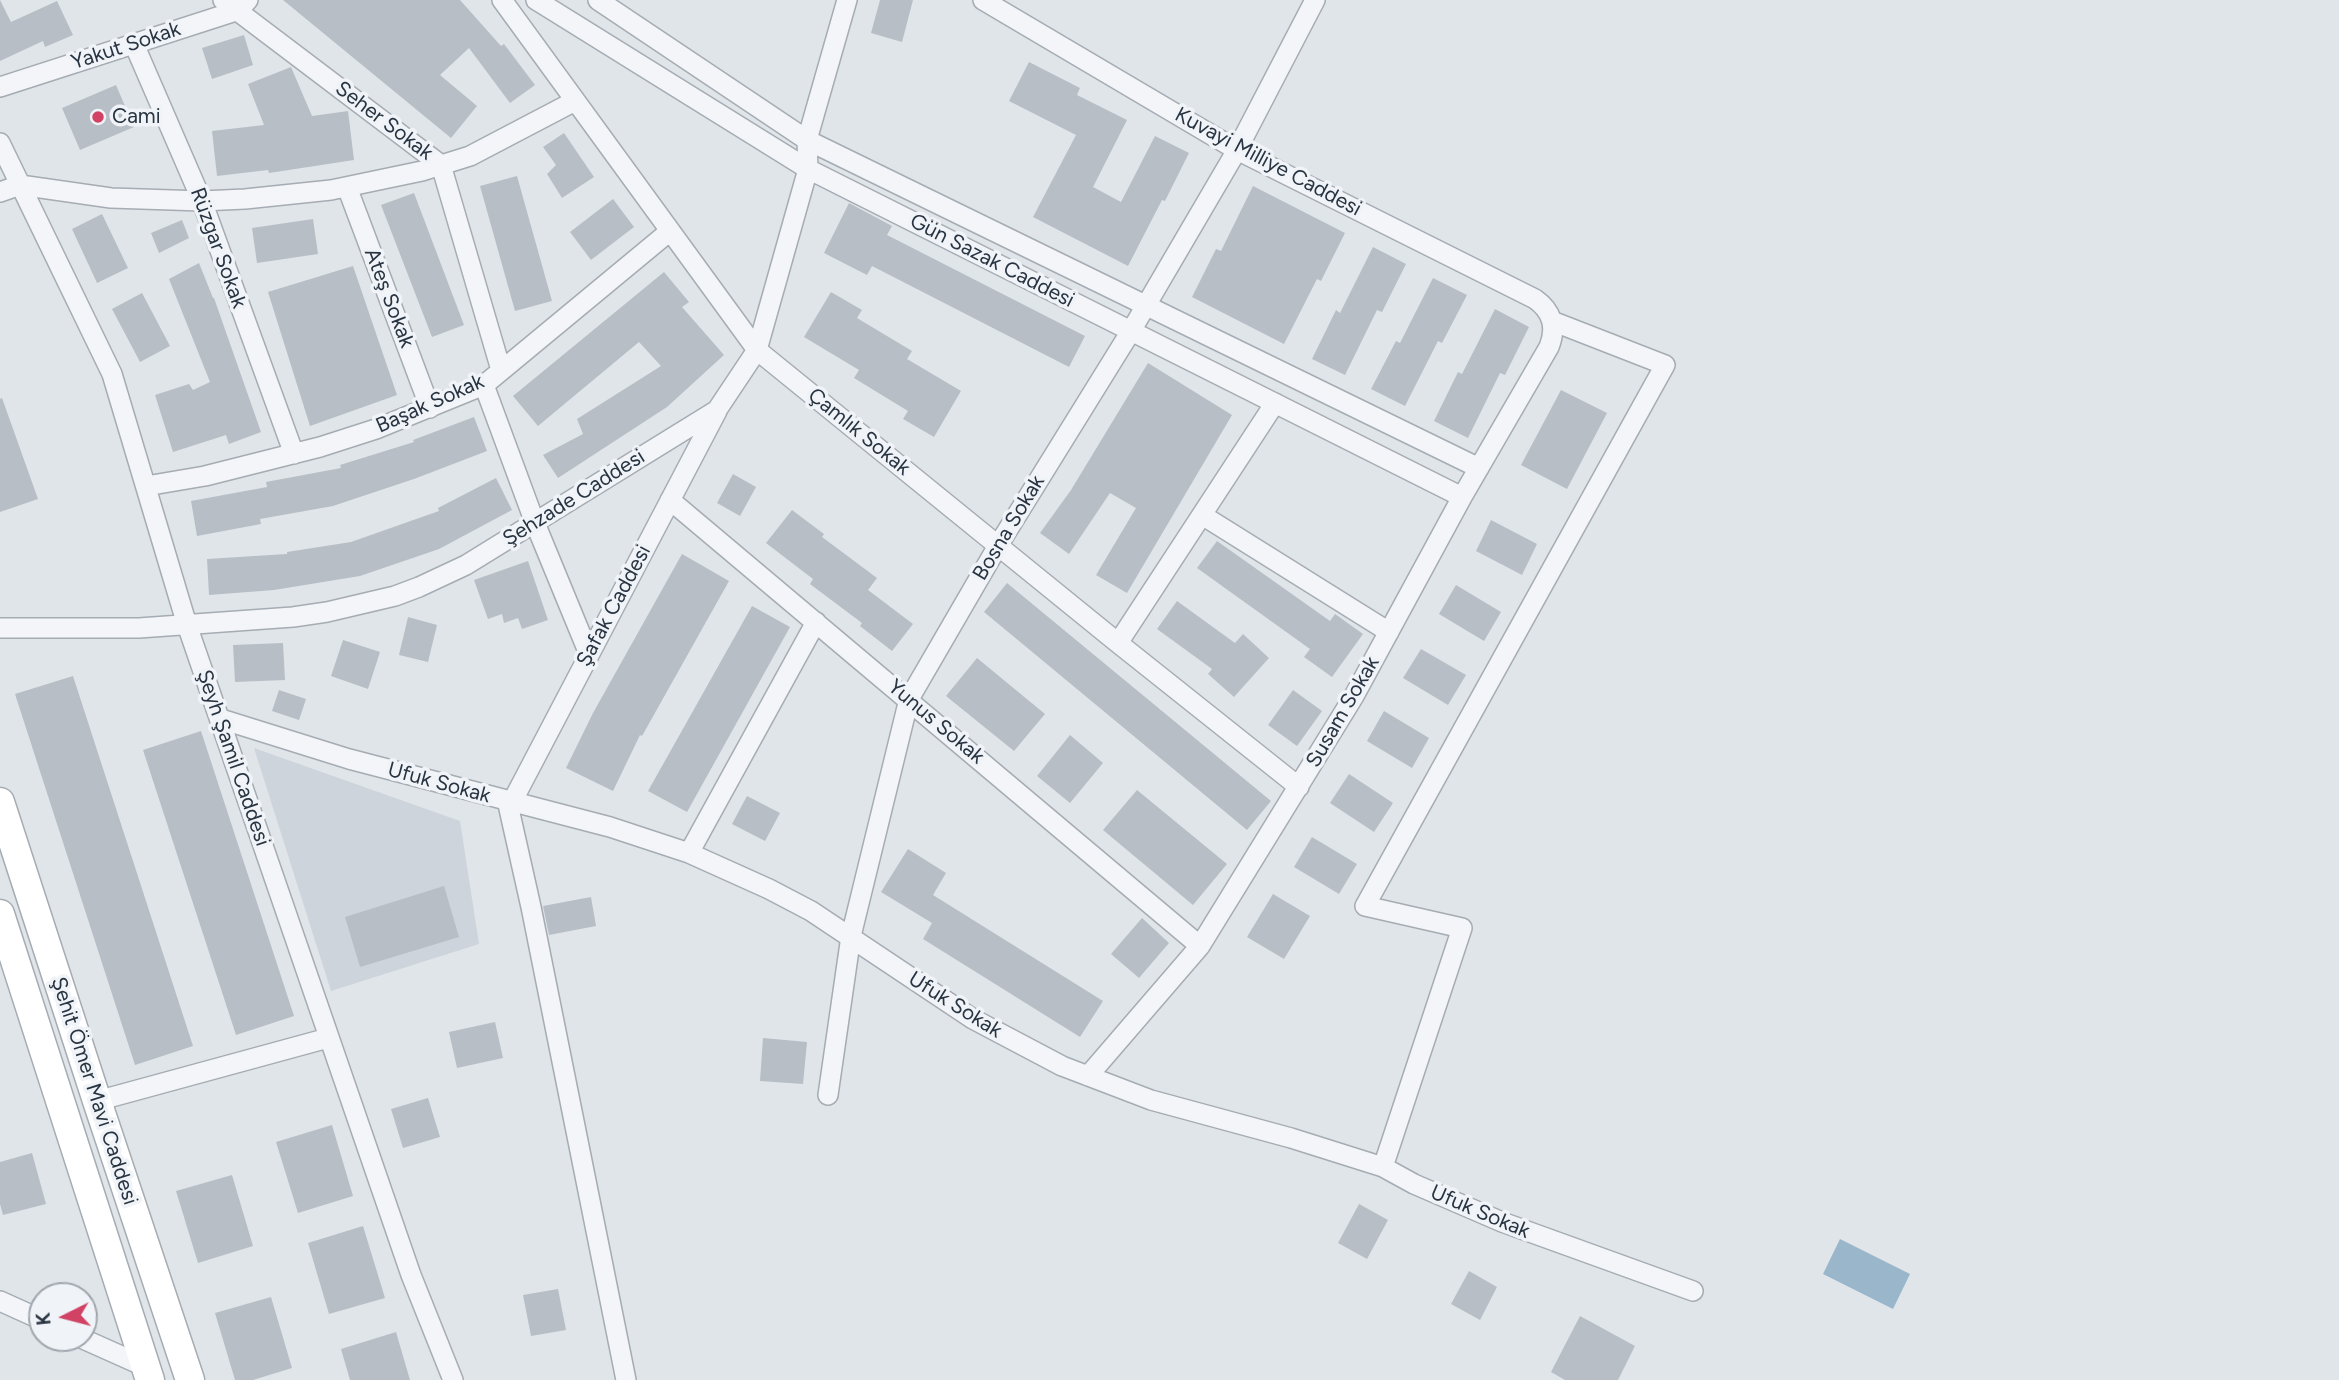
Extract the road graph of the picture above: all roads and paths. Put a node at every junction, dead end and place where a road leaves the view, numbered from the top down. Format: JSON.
{"nodes":[{"id":1,"x":502,"y":0,"type":"edge"},
{"id":2,"x":536,"y":0,"type":"edge"},
{"id":3,"x":598,"y":0,"type":"edge"},
{"id":4,"x":847,"y":0,"type":"edge"},
{"id":5,"x":983,"y":0,"type":"edge"},
{"id":6,"x":1315,"y":0,"type":"edge"},
{"id":7,"x":237,"y":4,"type":"edge"},
{"id":8,"x":134,"y":44,"type":"junction"},
{"id":9,"x":0,"y":87,"type":"edge"},
{"id":10,"x":575,"y":101,"type":"junction"},
{"id":11,"x":807,"y":140,"type":"junction"},
{"id":12,"x":0,"y":143,"type":"edge"},
{"id":13,"x":1237,"y":150,"type":"junction"},
{"id":14,"x":441,"y":165,"type":"junction"},
{"id":15,"x":808,"y":169,"type":"junction"},
{"id":16,"x":20,"y":186,"type":"junction"},
{"id":17,"x":347,"y":187,"type":"junction"},
{"id":18,"x":0,"y":192,"type":"edge"},
{"id":19,"x":202,"y":201,"type":"junction"},
{"id":20,"x":670,"y":231,"type":"junction"},
{"id":21,"x":1145,"y":305,"type":"junction"},
{"id":22,"x":1552,"y":321,"type":"junction"},
{"id":23,"x":1131,"y":331,"type":"junction"},
{"id":24,"x":757,"y":350,"type":"junction"},
{"id":25,"x":502,"y":370,"type":"junction"},
{"id":26,"x":484,"y":384,"type":"junction"},
{"id":27,"x":1275,"y":403,"type":"junction"},
{"id":28,"x":430,"y":408,"type":"junction"},
{"id":29,"x":717,"y":410,"type":"junction"},
{"id":30,"x":294,"y":454,"type":"junction"},
{"id":31,"x":1479,"y":468,"type":"junction"},
{"id":32,"x":146,"y":486,"type":"junction"},
{"id":33,"x":1462,"y":498,"type":"junction"},
{"id":34,"x":670,"y":500,"type":"junction"},
{"id":35,"x":1202,"y":515,"type":"junction"},
{"id":36,"x":535,"y":523,"type":"junction"},
{"id":37,"x":999,"y":544,"type":"junction"},
{"id":38,"x":816,"y":622,"type":"junction"},
{"id":39,"x":187,"y":625,"type":"junction"},
{"id":40,"x":0,"y":628,"type":"edge"},
{"id":41,"x":1389,"y":632,"type":"junction"},
{"id":42,"x":1118,"y":643,"type":"junction"},
{"id":43,"x":589,"y":654,"type":"junction"},
{"id":44,"x":909,"y":699,"type":"junction"},
{"id":45,"x":221,"y":719,"type":"junction"},
{"id":46,"x":1299,"y":787,"type":"junction"},
{"id":47,"x":509,"y":801,"type":"junction"},
{"id":48,"x":0,"y":802,"type":"edge"},
{"id":49,"x":689,"y":853,"type":"junction"},
{"id":50,"x":0,"y":914,"type":"edge"},
{"id":51,"x":851,"y":936,"type":"junction"},
{"id":52,"x":1200,"y":946,"type":"junction"},
{"id":53,"x":6,"y":952,"type":"edge"},
{"id":54,"x":328,"y":1038,"type":"junction"},
{"id":55,"x":1088,"y":1076,"type":"junction"},
{"id":56,"x":828,"y":1096,"type":"dead end"},
{"id":57,"x":96,"y":1101,"type":"junction"},
{"id":58,"x":1383,"y":1167,"type":"junction"},
{"id":59,"x":1693,"y":1291,"type":"dead end"},
{"id":60,"x":0,"y":1301,"type":"edge"},
{"id":61,"x":28,"y":1314,"type":"edge"},
{"id":62,"x":98,"y":1347,"type":"edge"},
{"id":63,"x":148,"y":1374,"type":"edge"},
{"id":64,"x":190,"y":1380,"type":"edge"},
{"id":65,"x":453,"y":1380,"type":"edge"},
{"id":66,"x":626,"y":1380,"type":"edge"}],
"edges":[{"from":1,"to":10,"type":"street","name":"Çamlık Sokak"},
{"from":2,"to":15,"type":"street","name":"Gün Sazak Caddesi"},
{"from":3,"to":11,"type":"street","name":"Gün Sazak Caddesi"},
{"from":4,"to":11,"type":"street","name":"Şehzade Caddesi"},
{"from":5,"to":13,"type":"street","name":"Kuvayi Milliye Caddesi"},
{"from":6,"to":13,"type":"street","name":"Bosna Sokak"},
{"from":7,"to":8,"type":"street","name":"Yakut Sokak"},
{"from":7,"to":14,"type":"street","name":"Seher Sokak"},
{"from":8,"to":9,"type":"street","name":"Yakut Sokak"},
{"from":8,"to":19,"type":"street","name":"Rüzgar Sokak"},
{"from":10,"to":14,"type":"street"},
{"from":10,"to":20,"type":"street","name":"Çamlık Sokak"},
{"from":11,"to":15,"type":"street","name":"Şehzade Caddesi"},
{"from":11,"to":21,"type":"street","name":"Gün Sazak Caddesi"},
{"from":12,"to":16,"type":"street","name":"Şeyh Şamil Caddesi"},
{"from":13,"to":21,"type":"street","name":"Bosna Sokak"},
{"from":13,"to":22,"type":"street","name":"Kuvayi Milliye Caddesi"},
{"from":14,"to":17,"type":"street"},
{"from":14,"to":25,"type":"street","name":"Seher Sokak"},
{"from":15,"to":23,"type":"street","name":"Gün Sazak Caddesi"},
{"from":15,"to":24,"type":"street","name":"Şehzade Caddesi"},
{"from":16,"to":18,"type":"street"},
{"from":16,"to":19,"type":"street"},
{"from":16,"to":32,"type":"street","name":"Şeyh Şamil Caddesi"},
{"from":17,"to":19,"type":"street"},
{"from":17,"to":28,"type":"street","name":"Ateş Sokak"},
{"from":19,"to":30,"type":"street","name":"Rüzgar Sokak"},
{"from":20,"to":24,"type":"street","name":"Çamlık Sokak"},
{"from":20,"to":25,"type":"street","name":"Başak Sokak"},
{"from":21,"to":23,"type":"street","name":"Bosna Sokak"},
{"from":21,"to":31,"type":"street","name":"Gün Sazak Caddesi"},
{"from":22,"to":31,"type":"street","name":"Susam Sokak"},
{"from":22,"to":58,"type":"street"},
{"from":23,"to":27,"type":"street","name":"Gün Sazak Caddesi"},
{"from":23,"to":37,"type":"street","name":"Bosna Sokak"},
{"from":24,"to":29,"type":"street","name":"Şehzade Caddesi"},
{"from":24,"to":37,"type":"street","name":"Çamlık Sokak"},
{"from":25,"to":26,"type":"street","name":"Başak Sokak"},
{"from":26,"to":28,"type":"street","name":"Başak Sokak"},
{"from":26,"to":36,"type":"street"},
{"from":27,"to":33,"type":"street","name":"Gün Sazak Caddesi"},
{"from":27,"to":35,"type":"street"},
{"from":28,"to":30,"type":"street","name":"Başak Sokak"},
{"from":29,"to":34,"type":"street","name":"Şafak Caddesi"},
{"from":29,"to":36,"type":"street","name":"Şehzade Caddesi"},
{"from":30,"to":32,"type":"street","name":"Başak Sokak"},
{"from":31,"to":33,"type":"street","name":"Susam Sokak"},
{"from":32,"to":39,"type":"street","name":"Şeyh Şamil Caddesi"},
{"from":33,"to":41,"type":"street","name":"Susam Sokak"},
{"from":34,"to":38,"type":"street","name":"Yunus Sokak"},
{"from":34,"to":43,"type":"street","name":"Şafak Caddesi"},
{"from":35,"to":41,"type":"street"},
{"from":35,"to":42,"type":"street"},
{"from":36,"to":39,"type":"street","name":"Şehzade Caddesi"},
{"from":36,"to":43,"type":"street"},
{"from":37,"to":42,"type":"street","name":"Çamlık Sokak"},
{"from":37,"to":44,"type":"street","name":"Bosna Sokak"},
{"from":38,"to":44,"type":"street","name":"Yunus Sokak"},
{"from":38,"to":49,"type":"street"},
{"from":39,"to":40,"type":"street","name":"Şehzade Caddesi"},
{"from":39,"to":45,"type":"street","name":"Şeyh Şamil Caddesi"},
{"from":41,"to":46,"type":"street","name":"Susam Sokak"},
{"from":42,"to":46,"type":"street","name":"Çamlık Sokak"},
{"from":43,"to":47,"type":"street","name":"Şafak Caddesi"},
{"from":44,"to":51,"type":"street","name":"Bosna Sokak"},
{"from":44,"to":52,"type":"street","name":"Yunus Sokak"},
{"from":45,"to":47,"type":"street","name":"Ufuk Sokak"},
{"from":45,"to":54,"type":"street","name":"Şeyh Şamil Caddesi"},
{"from":46,"to":52,"type":"street","name":"Susam Sokak"},
{"from":47,"to":49,"type":"street","name":"Ufuk Sokak"},
{"from":47,"to":66,"type":"street"},
{"from":48,"to":57,"type":"main road","name":"Şehit Ömer Mavi Caddesi"},
{"from":49,"to":51,"type":"street","name":"Ufuk Sokak"},
{"from":50,"to":53,"type":"main road","name":"Şehit Ömer Mavi Caddesi"},
{"from":51,"to":55,"type":"street","name":"Ufuk Sokak"},
{"from":51,"to":56,"type":"street","name":"Bosna Sokak"},
{"from":52,"to":55,"type":"street","name":"Susam Sokak"},
{"from":53,"to":63,"type":"main road","name":"Şehit Ömer Mavi Caddesi"},
{"from":54,"to":57,"type":"street"},
{"from":54,"to":65,"type":"street","name":"Şeyh Şamil Caddesi"},
{"from":55,"to":58,"type":"street","name":"Ufuk Sokak"},
{"from":57,"to":64,"type":"main road","name":"Şehit Ömer Mavi Caddesi"},
{"from":58,"to":59,"type":"street","name":"Ufuk Sokak"},
{"from":60,"to":61,"type":"street"},
{"from":62,"to":63,"type":"street"}]}
